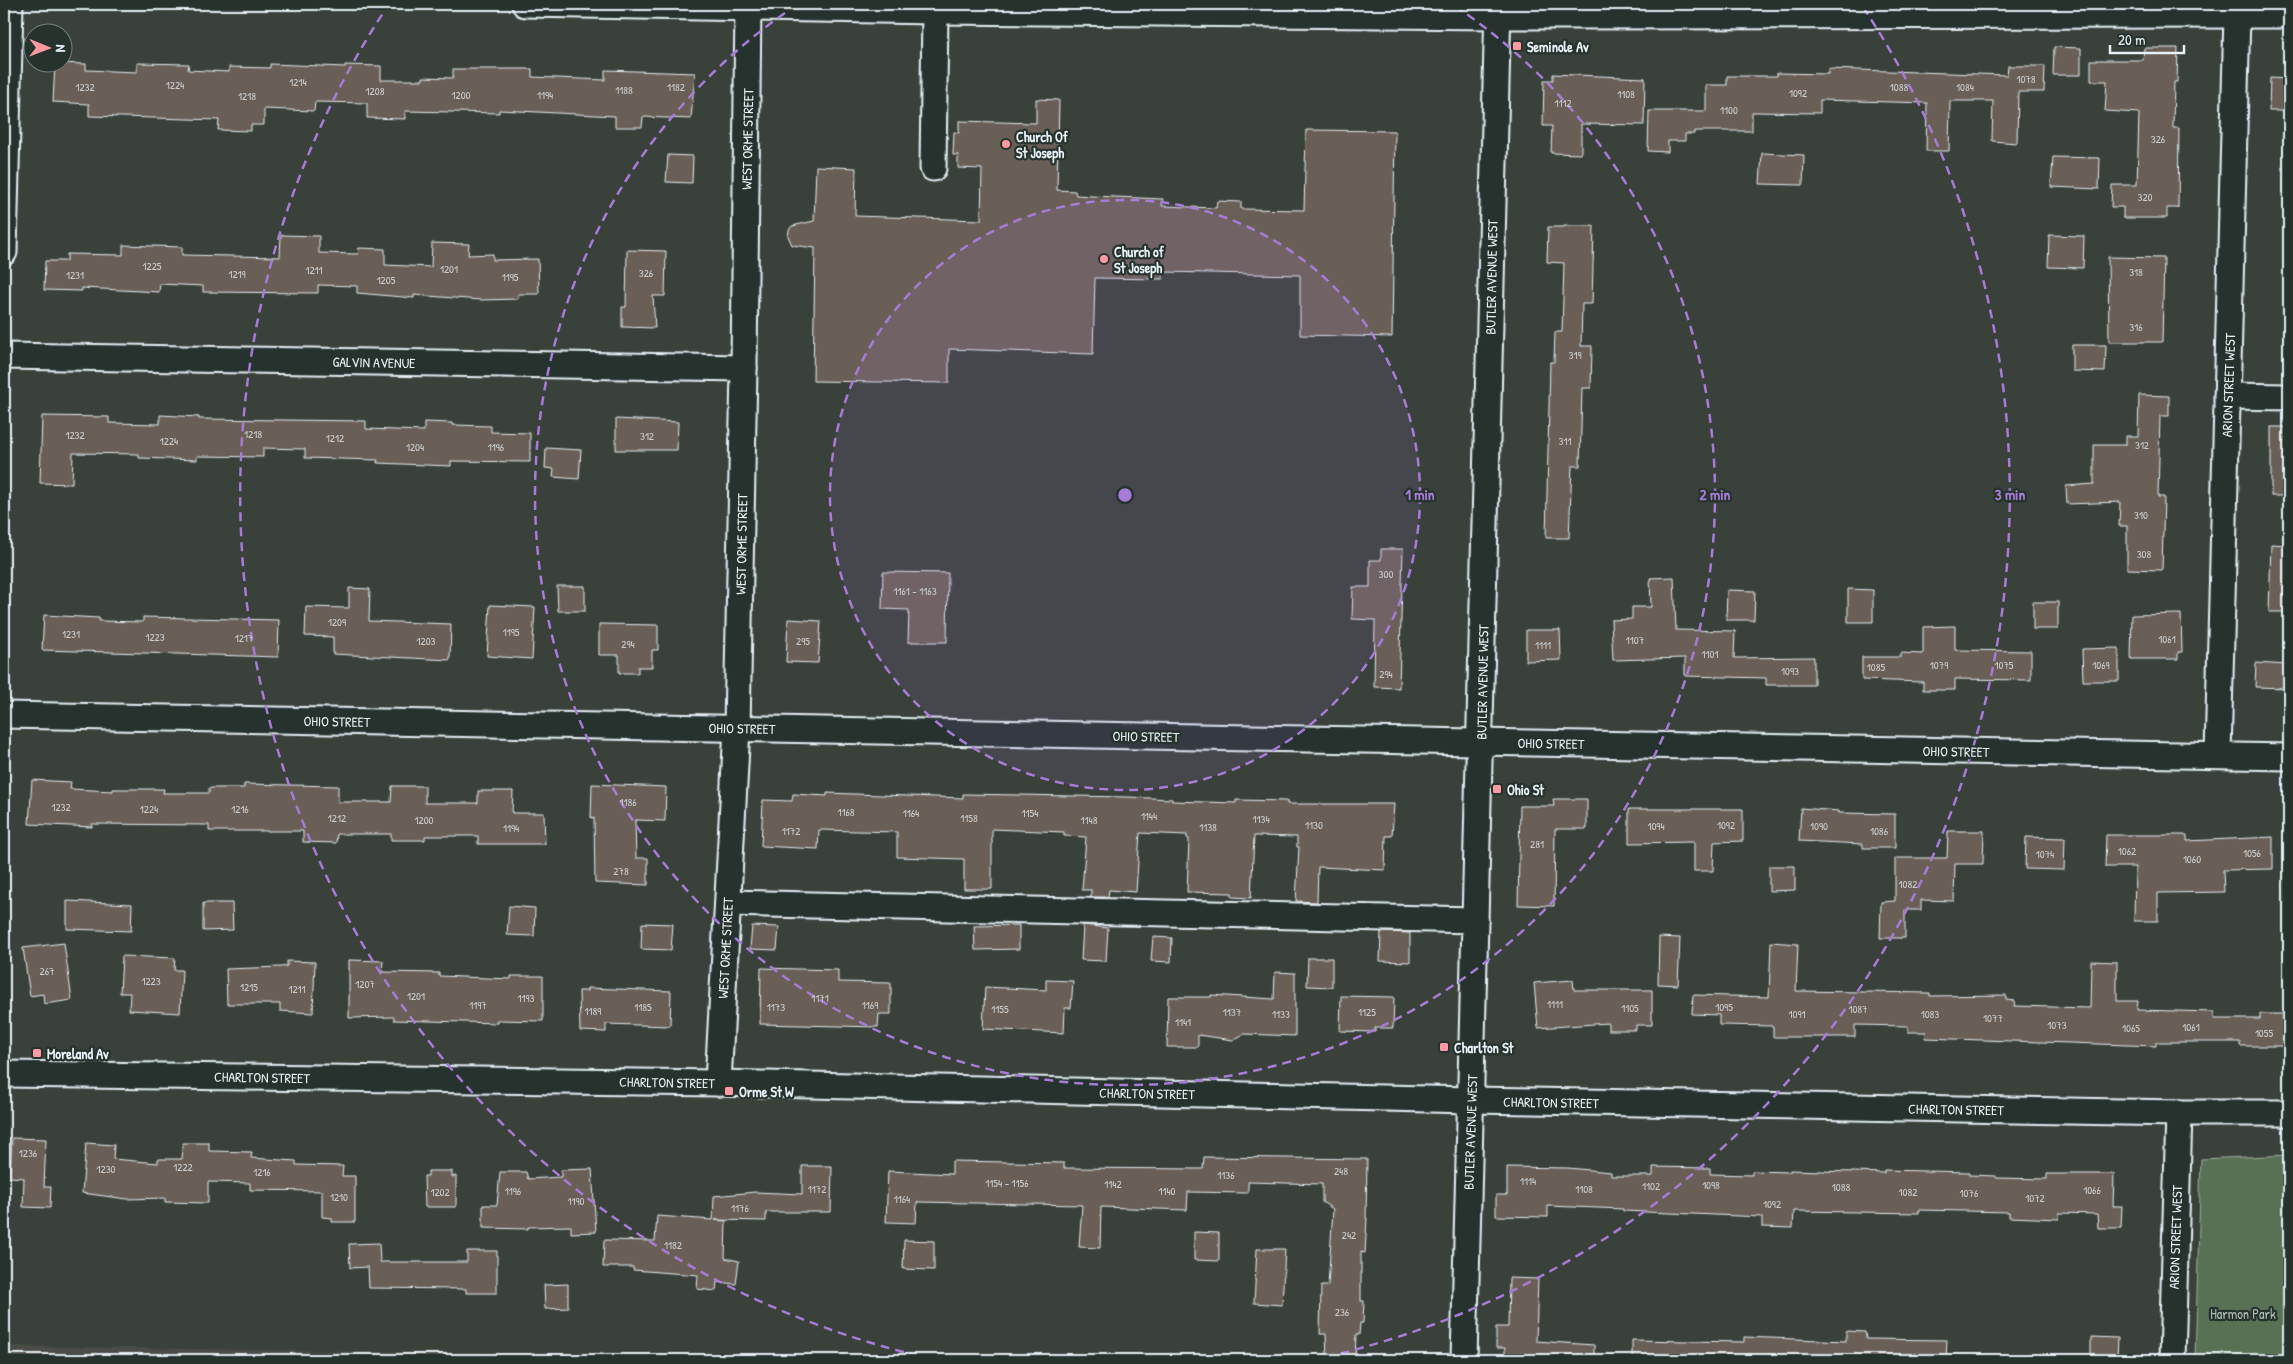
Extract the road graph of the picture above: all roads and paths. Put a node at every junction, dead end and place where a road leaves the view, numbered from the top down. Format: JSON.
{"nodes":[{"id":1,"x":10,"y":4,"type":"edge"},
{"id":2,"x":525,"y":4,"type":"edge"},
{"id":3,"x":748,"y":5,"type":"edge"},
{"id":4,"x":1498,"y":10,"type":"edge"},
{"id":5,"x":935,"y":11,"type":"junction"},
{"id":6,"x":2237,"y":14,"type":"junction"},
{"id":7,"x":2289,"y":15,"type":"edge"},
{"id":8,"x":933,"y":168,"type":"dead end"},
{"id":9,"x":4,"y":252,"type":"edge"},
{"id":10,"x":4,"y":356,"type":"edge"},
{"id":11,"x":744,"y":368,"type":"junction"},
{"id":12,"x":2227,"y":396,"type":"junction"},
{"id":13,"x":2289,"y":397,"type":"edge"},
{"id":14,"x":4,"y":715,"type":"edge"},
{"id":15,"x":737,"y":728,"type":"junction"},
{"id":16,"x":1480,"y":742,"type":"junction"},
{"id":17,"x":2218,"y":755,"type":"junction"},
{"id":18,"x":2289,"y":757,"type":"edge"},
{"id":19,"x":728,"y":903,"type":"junction"},
{"id":20,"x":1475,"y":920,"type":"junction"},
{"id":21,"x":4,"y":1074,"type":"edge"},
{"id":22,"x":718,"y":1083,"type":"junction"},
{"id":23,"x":1471,"y":1100,"type":"junction"},
{"id":24,"x":2179,"y":1113,"type":"junction"},
{"id":25,"x":2289,"y":1113,"type":"edge"},
{"id":26,"x":1464,"y":1360,"type":"edge"},
{"id":27,"x":2172,"y":1360,"type":"edge"}],
"edges":[{"from":1,"to":9,"type":"street"},
{"from":2,"to":3,"type":"street"},
{"from":3,"to":5,"type":"street"},
{"from":3,"to":11,"type":"street","name":"WEST ORME STREET"},
{"from":4,"to":5,"type":"street"},
{"from":4,"to":6,"type":"street"},
{"from":4,"to":16,"type":"street","name":"BUTLER AVENUE WEST"},
{"from":5,"to":8,"type":"street"},
{"from":6,"to":7,"type":"street"},
{"from":6,"to":12,"type":"street","name":"ARION STREET WEST"},
{"from":10,"to":11,"type":"street","name":"GALVIN AVENUE"},
{"from":11,"to":15,"type":"street","name":"WEST ORME STREET"},
{"from":12,"to":13,"type":"street"},
{"from":12,"to":17,"type":"street","name":"ARION STREET WEST"},
{"from":14,"to":15,"type":"street","name":"OHIO STREET"},
{"from":15,"to":16,"type":"street","name":"OHIO STREET"},
{"from":15,"to":19,"type":"street","name":"WEST ORME STREET"},
{"from":16,"to":17,"type":"street","name":"OHIO STREET"},
{"from":16,"to":20,"type":"street","name":"BUTLER AVENUE WEST"},
{"from":17,"to":18,"type":"street","name":"OHIO STREET"},
{"from":19,"to":20,"type":"street"},
{"from":19,"to":22,"type":"street","name":"WEST ORME STREET"},
{"from":20,"to":23,"type":"street","name":"BUTLER AVENUE WEST"},
{"from":21,"to":22,"type":"street","name":"CHARLTON STREET"},
{"from":22,"to":23,"type":"street","name":"CHARLTON STREET"},
{"from":23,"to":24,"type":"street","name":"CHARLTON STREET"},
{"from":23,"to":26,"type":"street","name":"BUTLER AVENUE WEST"},
{"from":24,"to":25,"type":"street","name":"CHARLTON STREET"},
{"from":24,"to":27,"type":"street","name":"ARION STREET WEST"}]}
